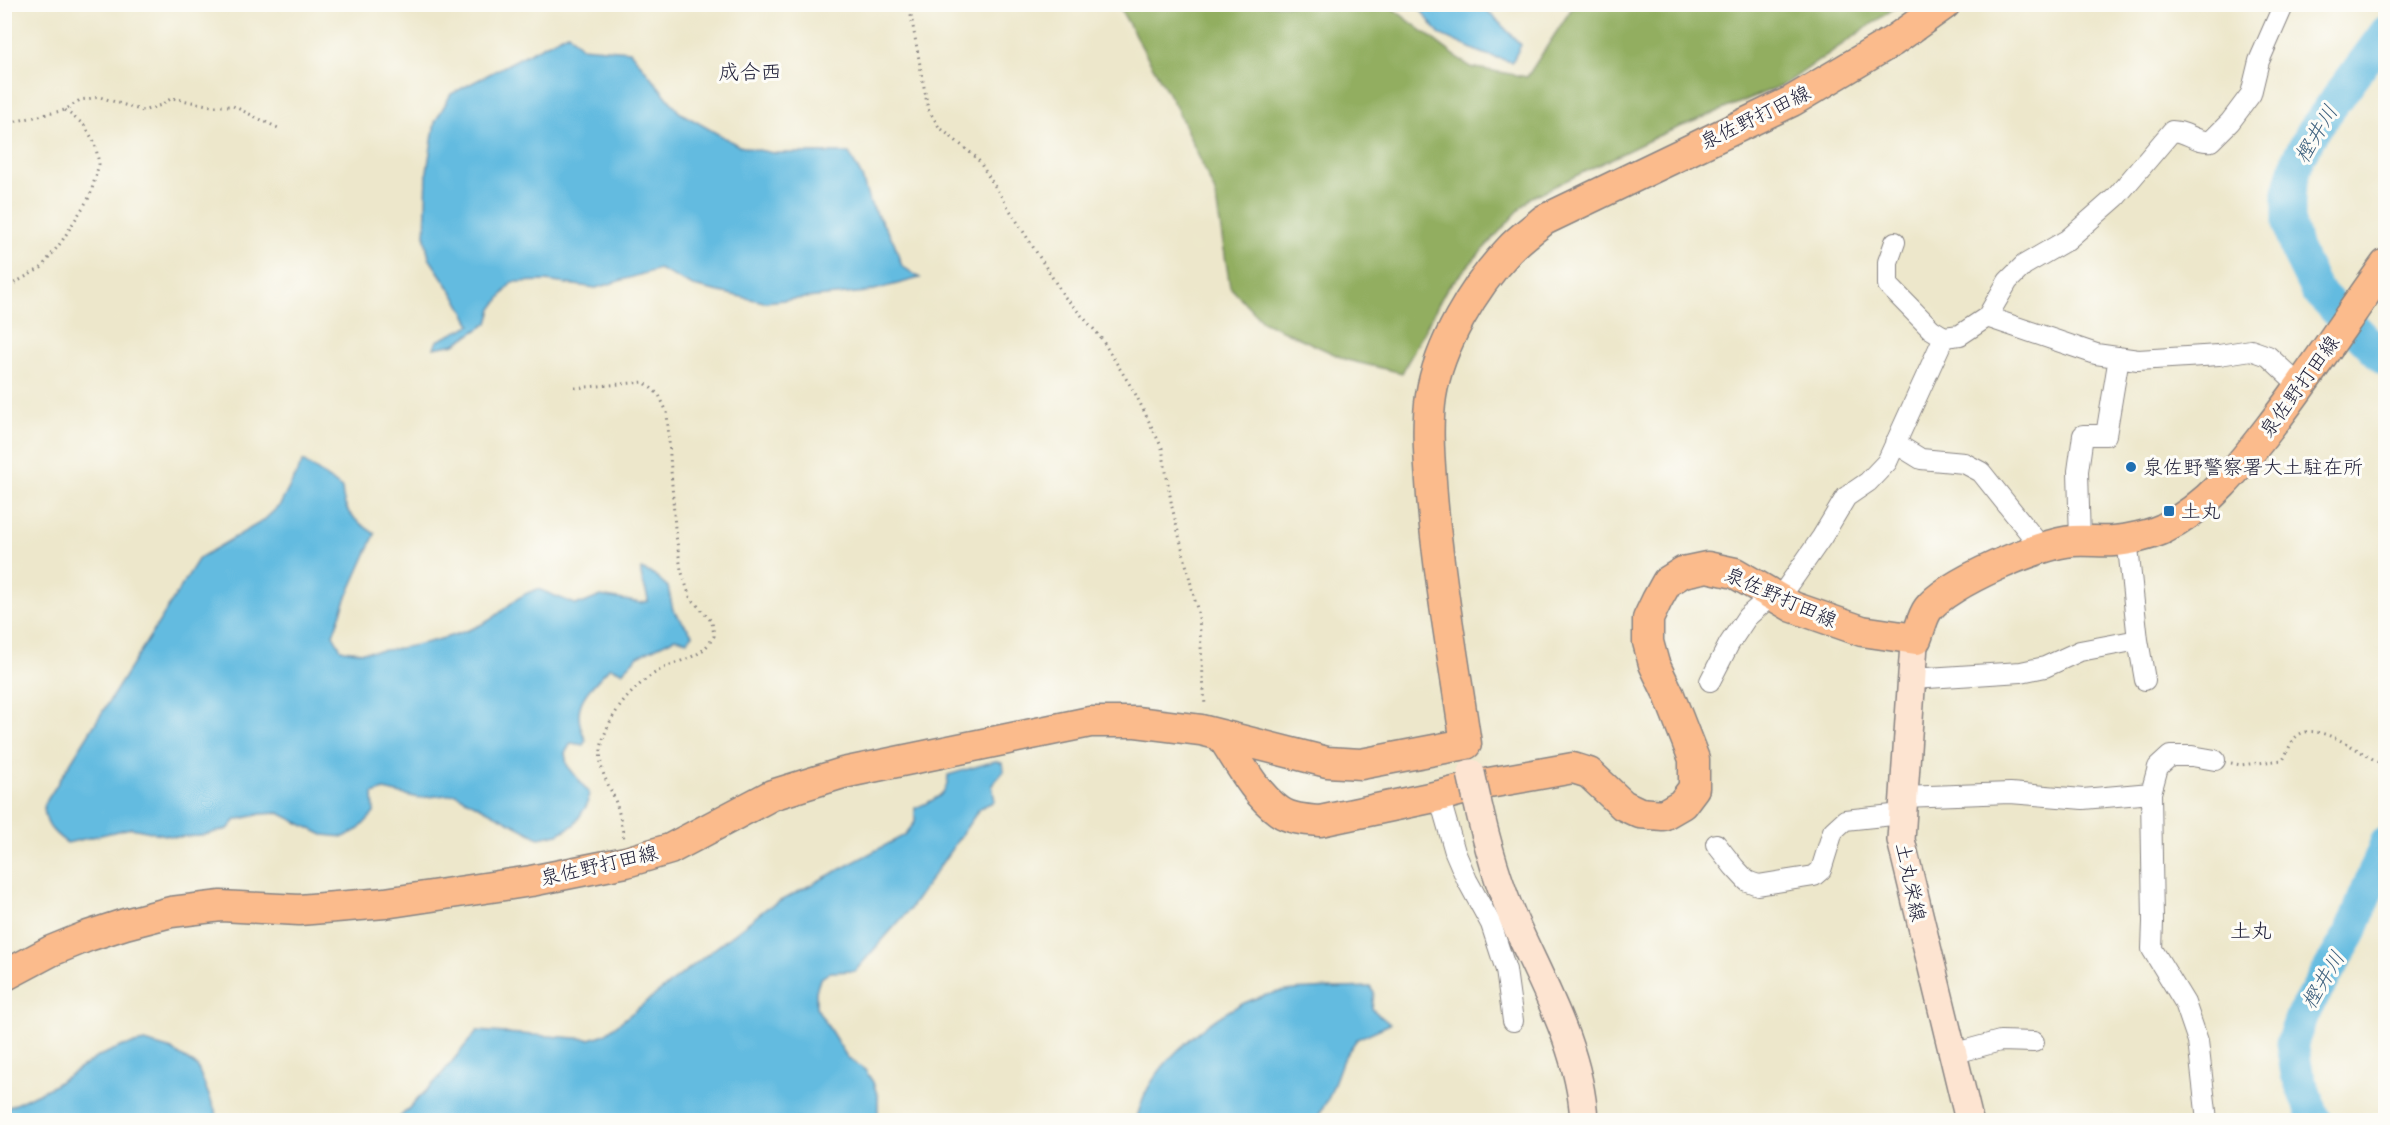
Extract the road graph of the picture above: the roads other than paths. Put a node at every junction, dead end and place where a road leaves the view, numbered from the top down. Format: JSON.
{"nodes":[{"id":1,"x":1945,"y":4,"type":"edge"},
{"id":2,"x":2284,"y":4,"type":"edge"},
{"id":3,"x":1895,"y":242,"type":"dead end"},
{"id":4,"x":2382,"y":269,"type":"edge"},
{"id":5,"x":1987,"y":317,"type":"junction"},
{"id":6,"x":1944,"y":338,"type":"junction"},
{"id":7,"x":2119,"y":357,"type":"junction"},
{"id":8,"x":2300,"y":386,"type":"junction"},
{"id":9,"x":1895,"y":444,"type":"junction"},
{"id":10,"x":2127,"y":538,"type":"junction"},
{"id":11,"x":2080,"y":541,"type":"junction"},
{"id":12,"x":2041,"y":547,"type":"junction"},
{"id":13,"x":1776,"y":597,"type":"junction"},
{"id":14,"x":1916,"y":639,"type":"junction"},
{"id":15,"x":2138,"y":640,"type":"junction"},
{"id":16,"x":1912,"y":679,"type":"junction"},
{"id":17,"x":2145,"y":680,"type":"dead end"},
{"id":18,"x":1710,"y":681,"type":"dead end"},
{"id":19,"x":1215,"y":733,"type":"junction"},
{"id":20,"x":1468,"y":759,"type":"junction"},
{"id":21,"x":2214,"y":760,"type":"road end"},
{"id":22,"x":2151,"y":793,"type":"junction"},
{"id":23,"x":1439,"y":796,"type":"junction"},
{"id":24,"x":1903,"y":806,"type":"junction"},
{"id":25,"x":1716,"y":844,"type":"dead end"},
{"id":26,"x":4,"y":976,"type":"edge"},
{"id":27,"x":1514,"y":1021,"type":"dead end"},
{"id":28,"x":2034,"y":1042,"type":"dead end"},
{"id":29,"x":1952,"y":1054,"type":"junction"},
{"id":30,"x":1584,"y":1120,"type":"edge"},
{"id":31,"x":1969,"y":1120,"type":"edge"},
{"id":32,"x":2207,"y":1120,"type":"edge"}],
"edges":[{"from":1,"to":20,"type":"main road","name":"泉佐野打田線"},
{"from":2,"to":5,"type":"street"},
{"from":3,"to":6,"type":"street"},
{"from":4,"to":8,"type":"main road","name":"泉佐野打田線"},
{"from":5,"to":6,"type":"street"},
{"from":5,"to":7,"type":"street"},
{"from":6,"to":9,"type":"street"},
{"from":7,"to":8,"type":"street"},
{"from":7,"to":11,"type":"street"},
{"from":8,"to":10,"type":"main road","name":"泉佐野打田線"},
{"from":9,"to":12,"type":"street"},
{"from":9,"to":13,"type":"street"},
{"from":10,"to":11,"type":"main road","name":"泉佐野打田線"},
{"from":10,"to":15,"type":"street"},
{"from":11,"to":12,"type":"main road","name":"泉佐野打田線"},
{"from":12,"to":14,"type":"main road","name":"泉佐野打田線"},
{"from":13,"to":14,"type":"main road","name":"泉佐野打田線"},
{"from":13,"to":18,"type":"street"},
{"from":13,"to":23,"type":"main road","name":"泉佐野打田線"},
{"from":14,"to":16,"type":"main road","name":"土丸栄線"},
{"from":15,"to":16,"type":"street"},
{"from":15,"to":17,"type":"street"},
{"from":16,"to":24,"type":"main road","name":"土丸栄線"},
{"from":19,"to":20,"type":"main road","name":"泉佐野打田線"},
{"from":19,"to":23,"type":"main road","name":"泉佐野打田線"},
{"from":19,"to":26,"type":"main road","name":"泉佐野打田線"},
{"from":20,"to":30,"type":"main road","bridge":true},
{"from":21,"to":22,"type":"street"},
{"from":22,"to":24,"type":"street"},
{"from":22,"to":32,"type":"street"},
{"from":23,"to":27,"type":"street"},
{"from":24,"to":25,"type":"street"},
{"from":24,"to":29,"type":"main road","name":"土丸栄線"},
{"from":28,"to":29,"type":"street"},
{"from":29,"to":31,"type":"main road","name":"土丸栄線"}]}
